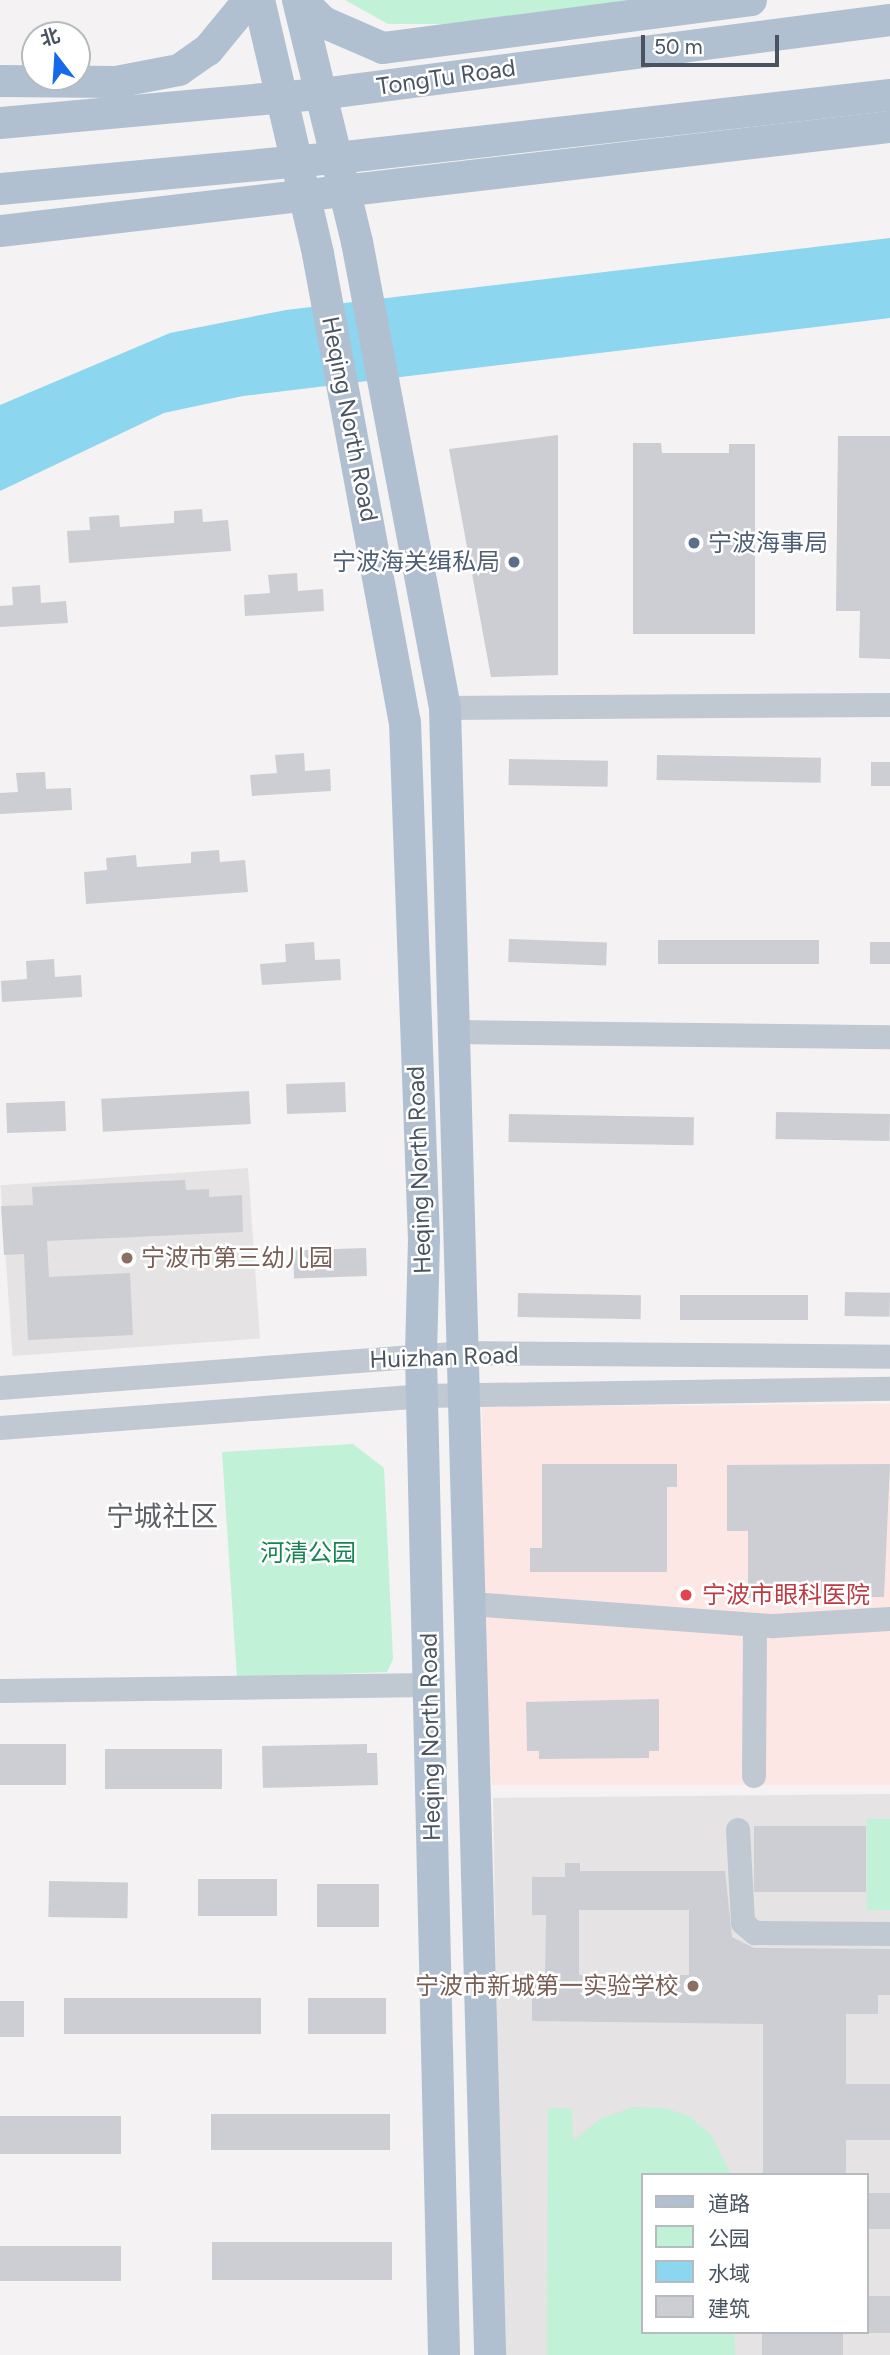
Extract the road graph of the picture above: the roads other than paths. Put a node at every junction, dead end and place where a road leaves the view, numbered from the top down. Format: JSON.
{"nodes":[{"id":1,"x":249,"y":0,"type":"edge"},
{"id":2,"x":259,"y":0,"type":"edge"},
{"id":3,"x":300,"y":0,"type":"edge"},
{"id":4,"x":751,"y":0,"type":"edge"},
{"id":5,"x":890,"y":20,"type":"edge"},
{"id":6,"x":0,"y":81,"type":"edge"},
{"id":7,"x":321,"y":94,"type":"junction"},
{"id":8,"x":279,"y":95,"type":"junction"},
{"id":9,"x":890,"y":96,"type":"edge"},
{"id":10,"x":0,"y":123,"type":"edge"},
{"id":11,"x":890,"y":127,"type":"edge"},
{"id":12,"x":337,"y":158,"type":"junction"},
{"id":13,"x":295,"y":162,"type":"junction"},
{"id":14,"x":0,"y":189,"type":"edge"},
{"id":15,"x":345,"y":193,"type":"junction"},
{"id":16,"x":304,"y":197,"type":"junction"},
{"id":17,"x":0,"y":231,"type":"edge"},
{"id":18,"x":890,"y":705,"type":"edge"},
{"id":19,"x":445,"y":708,"type":"junction"},
{"id":20,"x":456,"y":1032,"type":"junction"},
{"id":21,"x":890,"y":1037,"type":"edge"},
{"id":22,"x":464,"y":1353,"type":"junction"},
{"id":23,"x":421,"y":1355,"type":"junction"},
{"id":24,"x":890,"y":1357,"type":"edge"},
{"id":25,"x":0,"y":1388,"type":"edge"},
{"id":26,"x":890,"y":1389,"type":"edge"},
{"id":27,"x":466,"y":1395,"type":"junction"},
{"id":28,"x":422,"y":1396,"type":"junction"},
{"id":29,"x":0,"y":1428,"type":"edge"},
{"id":30,"x":471,"y":1604,"type":"junction"},
{"id":31,"x":890,"y":1619,"type":"edge"},
{"id":32,"x":755,"y":1625,"type":"junction"},
{"id":33,"x":429,"y":1685,"type":"junction"},
{"id":34,"x":0,"y":1691,"type":"edge"},
{"id":35,"x":754,"y":1776,"type":"dead end"},
{"id":36,"x":738,"y":1830,"type":"dead end"},
{"id":37,"x":890,"y":1934,"type":"edge"},
{"id":38,"x":444,"y":2355,"type":"edge"},
{"id":39,"x":490,"y":2355,"type":"edge"}],
"edges":[{"from":1,"to":6,"type":"main road"},
{"from":2,"to":8,"type":"main road","name":"Heqing North Road"},
{"from":3,"to":4,"type":"main road"},
{"from":3,"to":7,"type":"main road"},
{"from":5,"to":7,"type":"main road","name":"TongTu Road"},
{"from":7,"to":8,"type":"main road","name":"TongTu Road"},
{"from":7,"to":12,"type":"main road","name":"Heqing North Road"},
{"from":8,"to":10,"type":"main road","name":"TongTu Road"},
{"from":8,"to":13,"type":"main road","name":"Heqing North Road"},
{"from":9,"to":12,"type":"main road"},
{"from":11,"to":15,"type":"main road"},
{"from":12,"to":13,"type":"main road"},
{"from":12,"to":15,"type":"main road","name":"Heqing North Road"},
{"from":13,"to":14,"type":"main road"},
{"from":13,"to":16,"type":"main road","name":"Heqing North Road"},
{"from":15,"to":16,"type":"main road"},
{"from":15,"to":19,"type":"main road","name":"Heqing North Road"},
{"from":16,"to":17,"type":"main road"},
{"from":16,"to":23,"type":"main road","name":"Heqing North Road"},
{"from":18,"to":19,"type":"street"},
{"from":19,"to":20,"type":"main road","name":"Heqing North Road"},
{"from":20,"to":21,"type":"street"},
{"from":20,"to":22,"type":"main road","name":"Heqing North Road"},
{"from":22,"to":23,"type":"street","name":"Huizhan Road"},
{"from":22,"to":24,"type":"street","name":"Huizhan Road"},
{"from":22,"to":27,"type":"main road","name":"Heqing North Road"},
{"from":23,"to":25,"type":"street","name":"Huizhan Road"},
{"from":23,"to":28,"type":"main road","name":"Heqing North Road"},
{"from":26,"to":27,"type":"street","name":"Huizhan Road"},
{"from":27,"to":28,"type":"street","name":"Huizhan Road"},
{"from":27,"to":30,"type":"main road","name":"Heqing North Road"},
{"from":28,"to":29,"type":"street","name":"Huizhan Road"},
{"from":28,"to":33,"type":"main road","name":"Heqing North Road"},
{"from":30,"to":32,"type":"street"},
{"from":30,"to":39,"type":"main road","name":"Heqing North Road"},
{"from":31,"to":32,"type":"street"},
{"from":32,"to":35,"type":"street"},
{"from":33,"to":34,"type":"street"},
{"from":33,"to":38,"type":"main road","name":"Heqing North Road"},
{"from":36,"to":37,"type":"street"}]}
